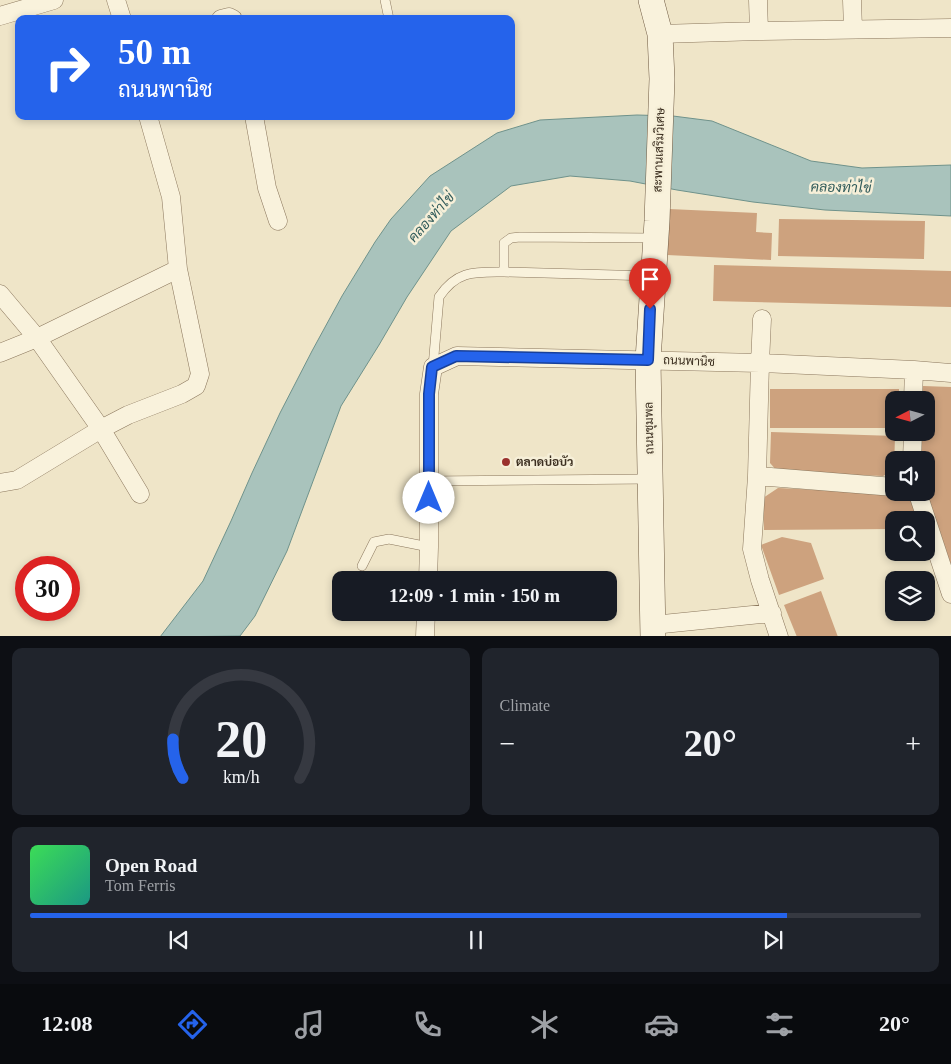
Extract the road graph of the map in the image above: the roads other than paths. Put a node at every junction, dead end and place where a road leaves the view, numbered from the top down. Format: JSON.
{"nodes":[{"id":1,"x":54,"y":0,"type":"edge"},
{"id":2,"x":116,"y":0,"type":"edge"},
{"id":3,"x":385,"y":0,"type":"edge"},
{"id":4,"x":652,"y":0,"type":"edge"},
{"id":5,"x":758,"y":0,"type":"edge"},
{"id":6,"x":852,"y":0,"type":"edge"},
{"id":7,"x":121,"y":15,"type":"edge"},
{"id":8,"x":389,"y":15,"type":"edge"},
{"id":9,"x":0,"y":16,"type":"edge"},
{"id":10,"x":951,"y":28,"type":"edge"},
{"id":11,"x":853,"y":29,"type":"junction"},
{"id":12,"x":759,"y":31,"type":"junction"},
{"id":13,"x":660,"y":34,"type":"junction"},
{"id":14,"x":149,"y":120,"type":"edge"},
{"id":15,"x":255,"y":120,"type":"edge"},
{"id":16,"x":278,"y":221,"type":"dead end"},
{"id":17,"x":656,"y":229,"type":"junction"},
{"id":18,"x":178,"y":269,"type":"junction"},
{"id":19,"x":504,"y":272,"type":"junction"},
{"id":20,"x":652,"y":276,"type":"junction"},
{"id":21,"x":0,"y":294,"type":"edge"},
{"id":22,"x":762,"y":319,"type":"dead end"},
{"id":23,"x":37,"y":338,"type":"junction"},
{"id":24,"x":0,"y":353,"type":"edge"},
{"id":25,"x":648,"y":360,"type":"junction"},
{"id":26,"x":760,"y":363,"type":"junction"},
{"id":27,"x":432,"y":367,"type":"junction"},
{"id":28,"x":914,"y":370,"type":"junction"},
{"id":29,"x":951,"y":373,"type":"edge"},
{"id":30,"x":913,"y":391,"type":"edge"},
{"id":31,"x":101,"y":429,"type":"junction"},
{"id":32,"x":757,"y":476,"type":"junction"},
{"id":33,"x":650,"y":479,"type":"junction"},
{"id":34,"x":429,"y":481,"type":"junction"},
{"id":35,"x":0,"y":483,"type":"edge"},
{"id":36,"x":885,"y":485,"type":"edge"},
{"id":37,"x":140,"y":494,"type":"dead end"},
{"id":38,"x":920,"y":501,"type":"edge"},
{"id":39,"x":429,"y":547,"type":"junction"},
{"id":40,"x":362,"y":566,"type":"dead end"},
{"id":41,"x":428,"y":571,"type":"edge"},
{"id":42,"x":951,"y":594,"type":"edge"},
{"id":43,"x":772,"y":613,"type":"junction"},
{"id":44,"x":426,"y":621,"type":"edge"},
{"id":45,"x":653,"y":631,"type":"edge"},
{"id":46,"x":425,"y":636,"type":"edge"},
{"id":47,"x":779,"y":636,"type":"edge"}],
"edges":[{"from":1,"to":9,"type":"street"},
{"from":2,"to":7,"type":"street"},
{"from":3,"to":8,"type":"lane"},
{"from":4,"to":13,"type":"main road","name":"สะพานเสริมวิเศษ"},
{"from":5,"to":12,"type":"street"},
{"from":6,"to":11,"type":"street"},
{"from":10,"to":11,"type":"street"},
{"from":11,"to":12,"type":"street"},
{"from":12,"to":13,"type":"street"},
{"from":13,"to":17,"type":"main road","name":"สะพานเสริมวิเศษ"},
{"from":14,"to":18,"type":"street"},
{"from":15,"to":16,"type":"street"},
{"from":17,"to":19,"type":"lane"},
{"from":17,"to":20,"type":"main road","name":"ถนนชุมพล"},
{"from":18,"to":23,"type":"street"},
{"from":18,"to":31,"type":"street"},
{"from":19,"to":20,"type":"lane"},
{"from":19,"to":27,"type":"lane"},
{"from":20,"to":25,"type":"main road","name":"ถนนชุมพล"},
{"from":21,"to":23,"type":"street"},
{"from":22,"to":26,"type":"street"},
{"from":23,"to":24,"type":"street"},
{"from":23,"to":31,"type":"street"},
{"from":25,"to":26,"type":"street","name":"ถนนพานิช"},
{"from":25,"to":27,"type":"street","name":"ถนนพานิช"},
{"from":25,"to":33,"type":"main road","name":"ถนนชุมพล"},
{"from":26,"to":28,"type":"street","name":"ถนนพานิช"},
{"from":26,"to":32,"type":"street"},
{"from":27,"to":34,"type":"street"},
{"from":28,"to":29,"type":"street","name":"ถนนพานิช"},
{"from":28,"to":30,"type":"street"},
{"from":31,"to":35,"type":"street"},
{"from":31,"to":37,"type":"street"},
{"from":32,"to":36,"type":"street"},
{"from":32,"to":43,"type":"street"},
{"from":33,"to":34,"type":"lane"},
{"from":33,"to":45,"type":"main road","name":"ถนนชุมพล"},
{"from":34,"to":39,"type":"street"},
{"from":38,"to":42,"type":"street"},
{"from":39,"to":40,"type":"lane"},
{"from":39,"to":41,"type":"street"},
{"from":43,"to":45,"type":"street"},
{"from":43,"to":47,"type":"street"},
{"from":44,"to":46,"type":"street"}]}
